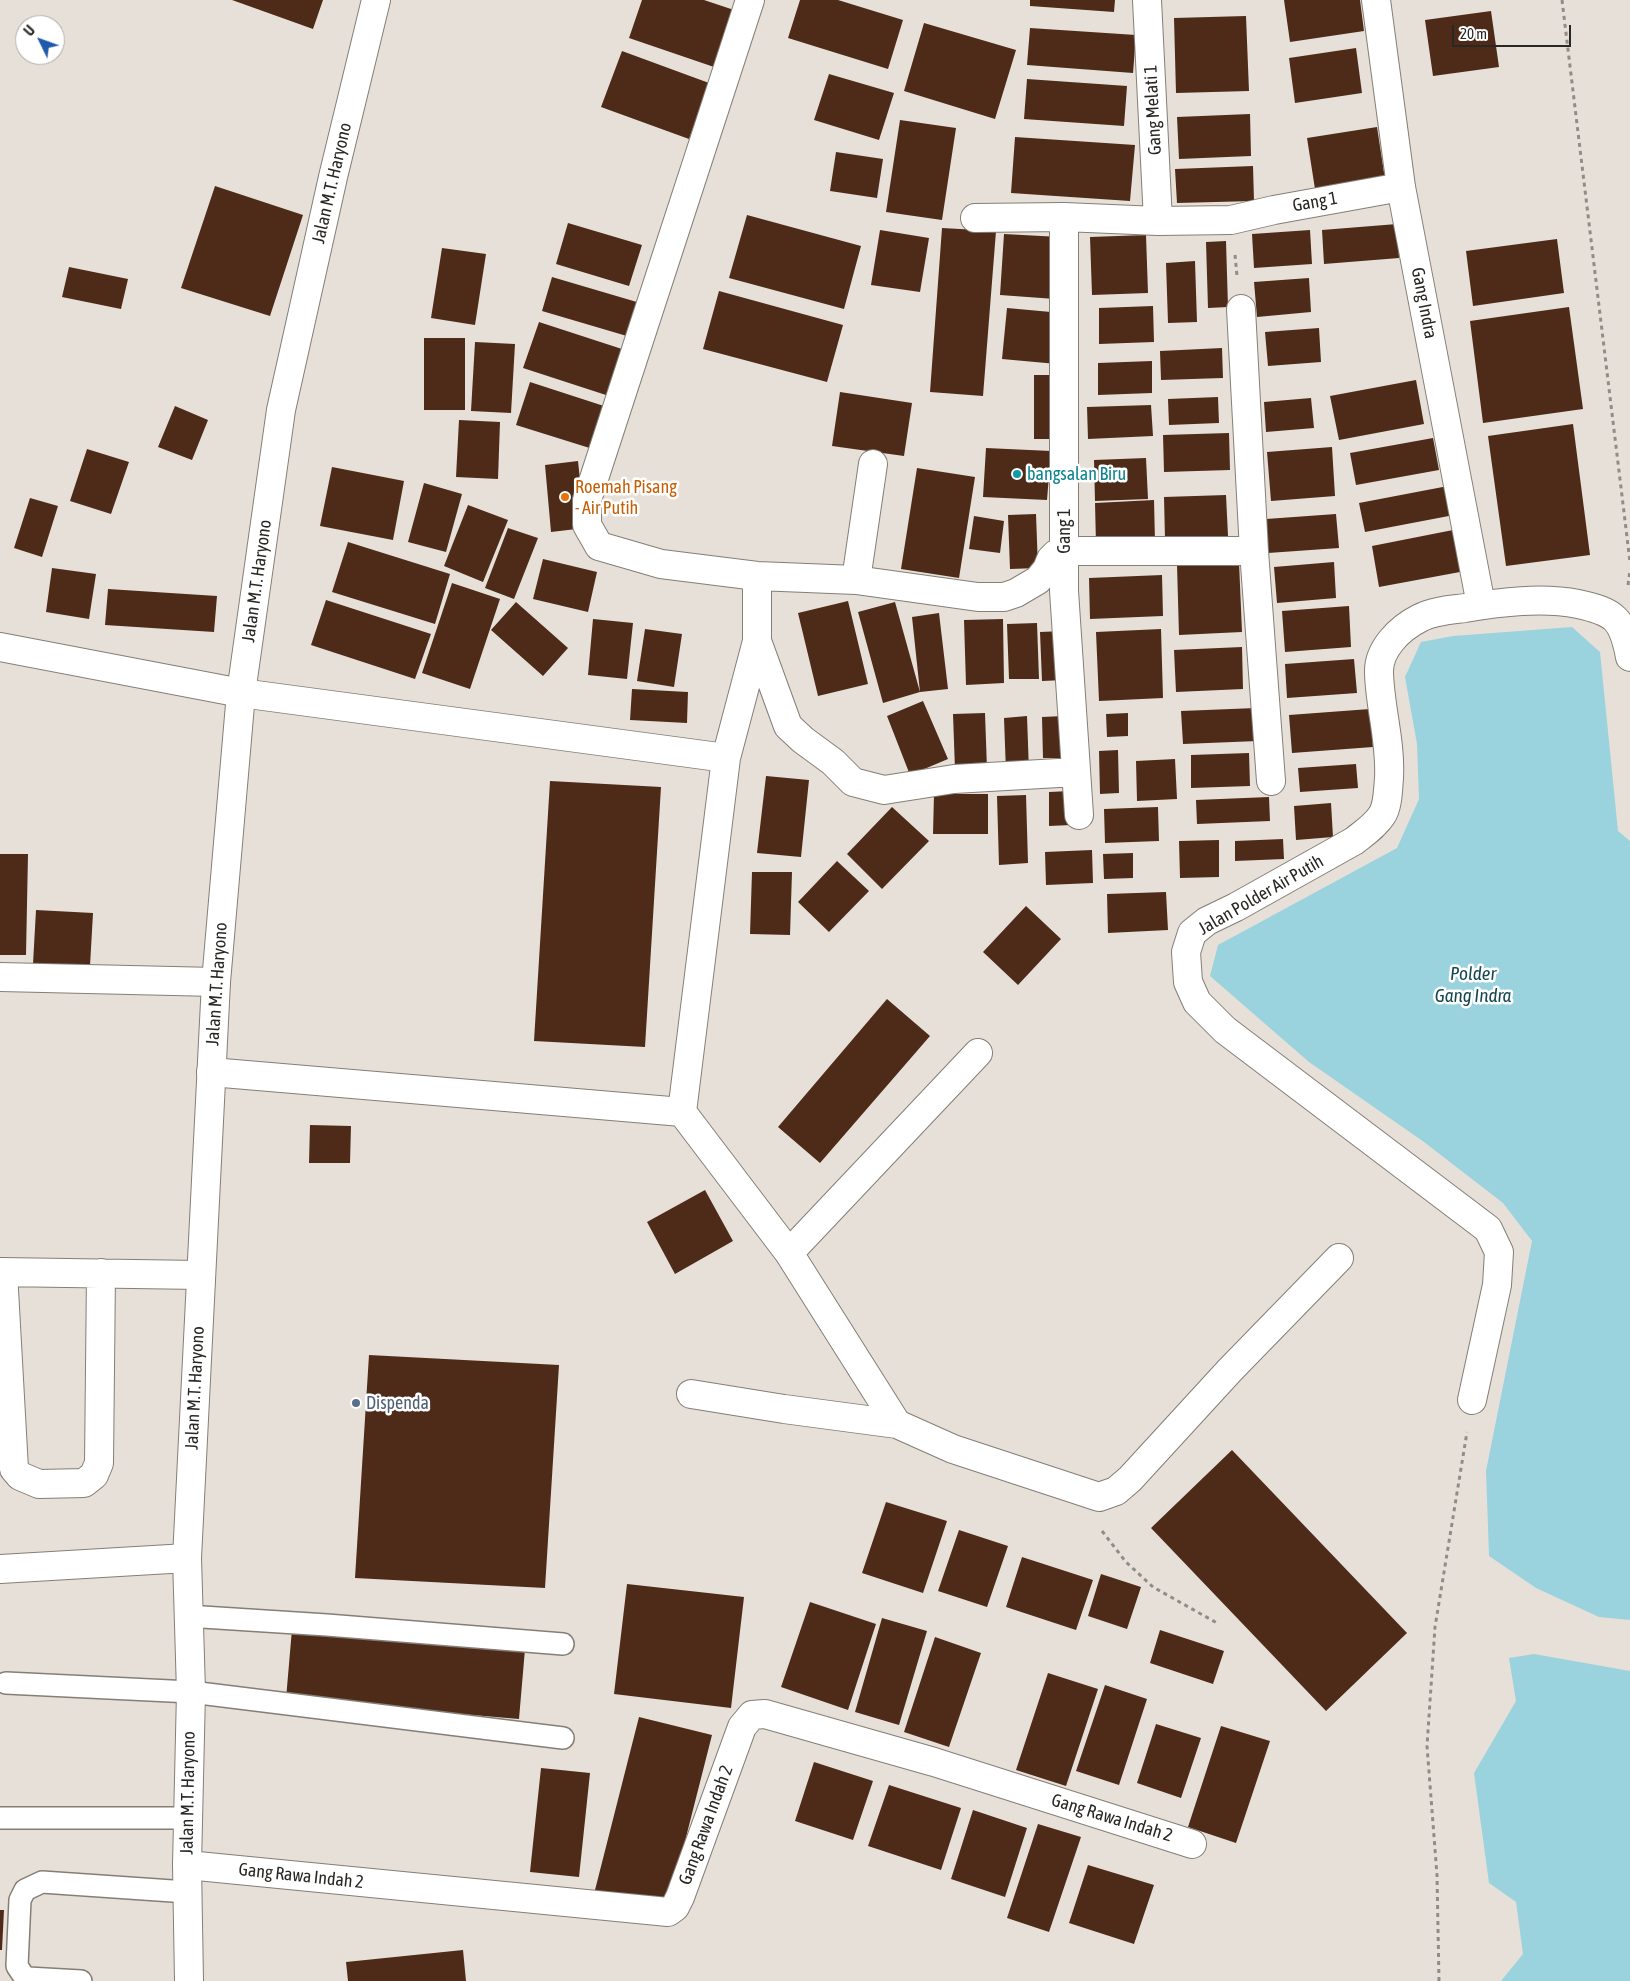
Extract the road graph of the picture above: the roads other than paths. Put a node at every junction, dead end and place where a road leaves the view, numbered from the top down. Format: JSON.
{"nodes":[{"id":1,"x":376,"y":0,"type":"edge"},
{"id":2,"x":750,"y":0,"type":"edge"},
{"id":3,"x":1148,"y":0,"type":"edge"},
{"id":4,"x":1376,"y":0,"type":"edge"},
{"id":5,"x":1401,"y":187,"type":"junction"},
{"id":6,"x":1064,"y":217,"type":"junction"},
{"id":7,"x":975,"y":218,"type":"dead end"},
{"id":8,"x":1158,"y":221,"type":"junction"},
{"id":9,"x":1241,"y":309,"type":"road end"},
{"id":10,"x":873,"y":464,"type":"dead end"},
{"id":11,"x":1064,"y":551,"type":"junction"},
{"id":12,"x":1254,"y":551,"type":"junction"},
{"id":13,"x":757,"y":576,"type":"junction"},
{"id":14,"x":856,"y":580,"type":"junction"},
{"id":15,"x":1481,"y":605,"type":"junction"},
{"id":16,"x":757,"y":641,"type":"junction"},
{"id":17,"x":0,"y":647,"type":"edge"},
{"id":18,"x":1630,"y":657,"type":"edge"},
{"id":19,"x":240,"y":693,"type":"junction"},
{"id":20,"x":726,"y":758,"type":"junction"},
{"id":21,"x":1076,"y":772,"type":"junction"},
{"id":22,"x":1271,"y":781,"type":"dead end"},
{"id":23,"x":1079,"y":815,"type":"dead end"},
{"id":24,"x":0,"y":977,"type":"edge"},
{"id":25,"x":216,"y":982,"type":"junction"},
{"id":26,"x":978,"y":1052,"type":"dead end"},
{"id":27,"x":211,"y":1072,"type":"junction"},
{"id":28,"x":682,"y":1112,"type":"junction"},
{"id":29,"x":789,"y":1253,"type":"junction"},
{"id":30,"x":1339,"y":1258,"type":"dead end"},
{"id":31,"x":2,"y":1272,"type":"edge"},
{"id":32,"x":108,"y":1273,"type":"junction"},
{"id":33,"x":192,"y":1274,"type":"junction"},
{"id":34,"x":691,"y":1394,"type":"dead end"},
{"id":35,"x":1472,"y":1400,"type":"road end"},
{"id":36,"x":897,"y":1424,"type":"junction"},
{"id":37,"x":187,"y":1558,"type":"junction"},
{"id":38,"x":0,"y":1569,"type":"edge"},
{"id":39,"x":187,"y":1616,"type":"junction"},
{"id":40,"x":563,"y":1644,"type":"dead end"},
{"id":41,"x":6,"y":1683,"type":"dead end"},
{"id":42,"x":191,"y":1692,"type":"junction"},
{"id":43,"x":563,"y":1738,"type":"dead end"},
{"id":44,"x":0,"y":1818,"type":"edge"},
{"id":45,"x":188,"y":1818,"type":"junction"},
{"id":46,"x":1192,"y":1844,"type":"dead end"},
{"id":47,"x":187,"y":1865,"type":"junction"},
{"id":48,"x":187,"y":1892,"type":"junction"},
{"id":49,"x":81,"y":1981,"type":"edge"},
{"id":50,"x":189,"y":1981,"type":"edge"}],
"edges":[{"from":1,"to":19,"type":"street","name":"Jalan M.T. Haryono"},
{"from":2,"to":13,"type":"street"},
{"from":3,"to":8,"type":"street","name":"Gang Melati 1"},
{"from":4,"to":5,"type":"street","name":"Gang Indra"},
{"from":5,"to":8,"type":"street","name":"Gang 1"},
{"from":5,"to":15,"type":"street","name":"Gang Indra"},
{"from":6,"to":7,"type":"street","name":"Gang 1"},
{"from":6,"to":8,"type":"street","name":"Gang 1"},
{"from":6,"to":11,"type":"street","name":"Gang 1"},
{"from":9,"to":12,"type":"street"},
{"from":10,"to":14,"type":"street"},
{"from":11,"to":12,"type":"street"},
{"from":11,"to":14,"type":"street"},
{"from":11,"to":21,"type":"street","name":"Gang 1"},
{"from":12,"to":22,"type":"street"},
{"from":13,"to":14,"type":"street"},
{"from":13,"to":16,"type":"street"},
{"from":15,"to":18,"type":"street","name":"Jalan Polder Air Putih"},
{"from":15,"to":35,"type":"street","name":"Jalan Polder Air Putih"},
{"from":16,"to":20,"type":"street"},
{"from":16,"to":21,"type":"street"},
{"from":17,"to":19,"type":"street"},
{"from":19,"to":20,"type":"street"},
{"from":19,"to":25,"type":"street","name":"Jalan M.T. Haryono"},
{"from":20,"to":28,"type":"street"},
{"from":21,"to":23,"type":"street","name":"Gang 1"},
{"from":24,"to":25,"type":"street"},
{"from":25,"to":27,"type":"street","name":"Jalan M.T. Haryono"},
{"from":26,"to":29,"type":"street"},
{"from":27,"to":28,"type":"street"},
{"from":27,"to":33,"type":"street","name":"Jalan M.T. Haryono"},
{"from":28,"to":29,"type":"street"},
{"from":29,"to":36,"type":"street"},
{"from":30,"to":36,"type":"street"},
{"from":31,"to":32,"type":"street"},
{"from":31,"to":32,"type":"street"},
{"from":32,"to":33,"type":"street"},
{"from":33,"to":37,"type":"street","name":"Jalan M.T. Haryono"},
{"from":34,"to":36,"type":"street"},
{"from":37,"to":38,"type":"street"},
{"from":37,"to":39,"type":"street","name":"Jalan M.T. Haryono"},
{"from":39,"to":40,"type":"lane"},
{"from":39,"to":42,"type":"street","name":"Jalan M.T. Haryono"},
{"from":41,"to":42,"type":"lane"},
{"from":42,"to":43,"type":"lane"},
{"from":42,"to":45,"type":"street","name":"Jalan M.T. Haryono"},
{"from":44,"to":45,"type":"lane"},
{"from":45,"to":47,"type":"street","name":"Jalan M.T. Haryono"},
{"from":46,"to":47,"type":"street","name":"Gang Rawa Indah 2"},
{"from":47,"to":48,"type":"street","name":"Jalan M.T. Haryono"},
{"from":48,"to":49,"type":"lane"},
{"from":48,"to":50,"type":"street","name":"Jalan M.T. Haryono"}]}
